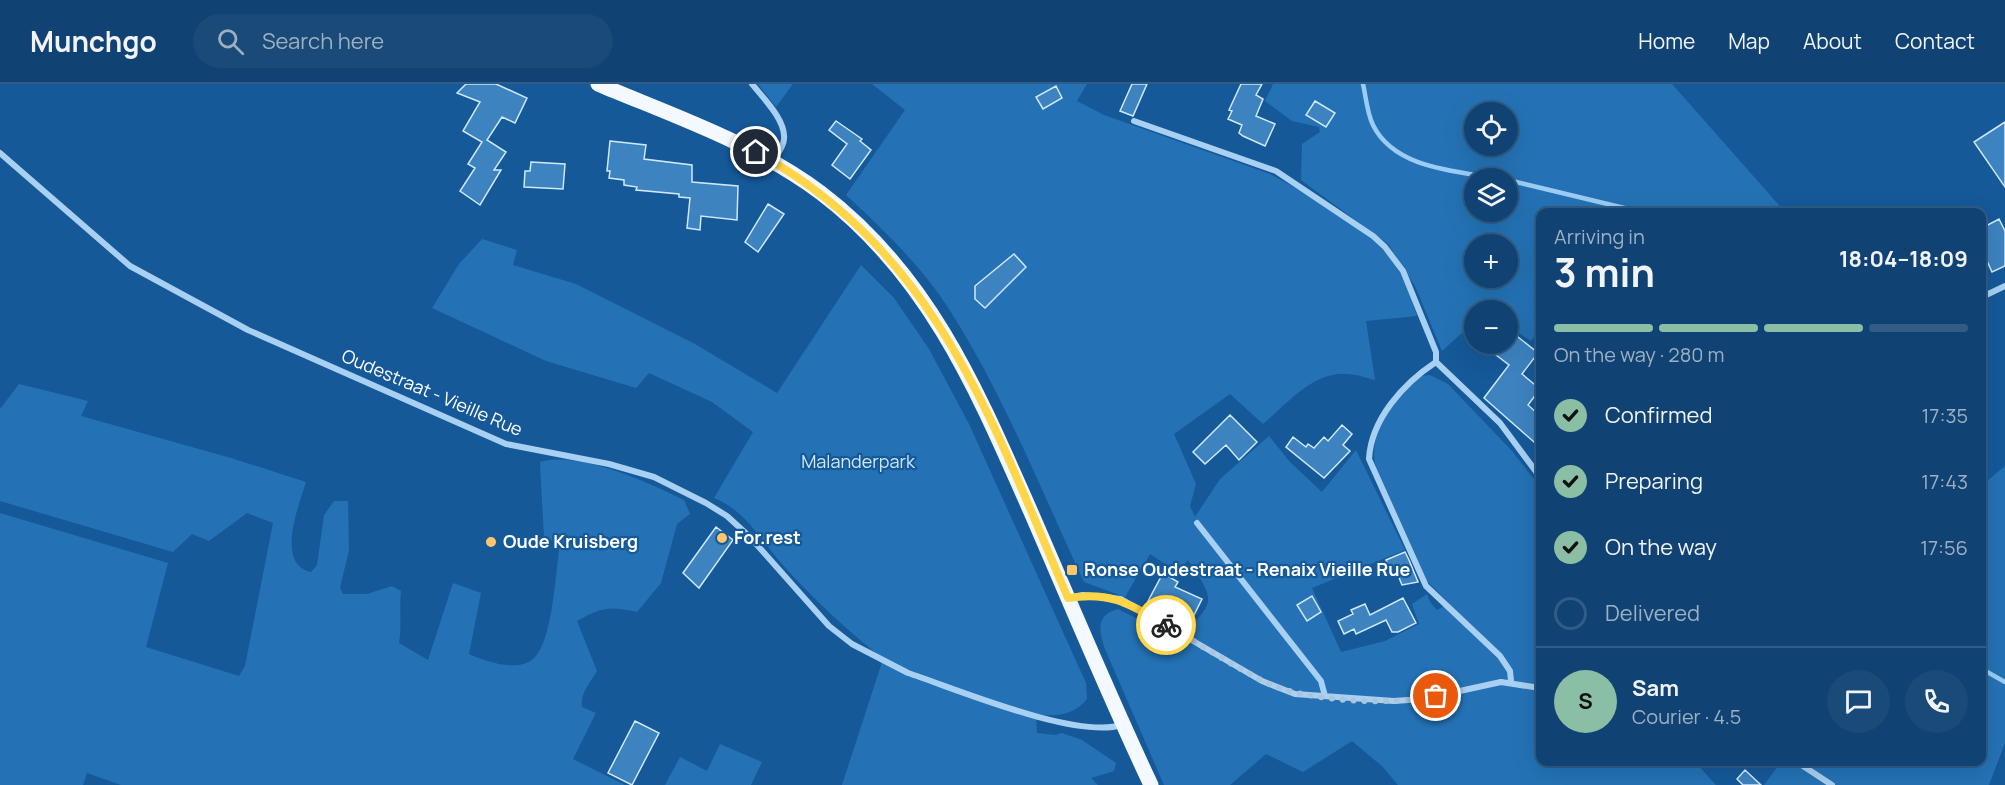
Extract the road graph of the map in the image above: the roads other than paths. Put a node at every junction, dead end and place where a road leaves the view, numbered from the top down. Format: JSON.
{"nodes":[{"id":1,"x":598,"y":84,"type":"edge"},
{"id":2,"x":752,"y":84,"type":"edge"},
{"id":3,"x":1134,"y":121,"type":"dead end"},
{"id":4,"x":0,"y":153,"type":"edge"},
{"id":5,"x":773,"y":161,"type":"junction"},
{"id":6,"x":2005,"y":286,"type":"edge"},
{"id":7,"x":1986,"y":295,"type":"edge"},
{"id":8,"x":1436,"y":362,"type":"junction"},
{"id":9,"x":1536,"y":472,"type":"edge"},
{"id":10,"x":1197,"y":523,"type":"dead end"},
{"id":11,"x":1068,"y":598,"type":"junction"},
{"id":12,"x":1511,"y":681,"type":"junction"},
{"id":13,"x":1536,"y":687,"type":"edge"},
{"id":14,"x":1325,"y":696,"type":"junction"},
{"id":15,"x":1123,"y":725,"type":"junction"},
{"id":16,"x":1803,"y":766,"type":"edge"},
{"id":17,"x":1151,"y":785,"type":"edge"},
{"id":18,"x":1832,"y":785,"type":"edge"}],
"edges":[{"from":1,"to":5,"type":"main road"},
{"from":2,"to":5,"type":"street"},
{"from":3,"to":8,"type":"street"},
{"from":4,"to":15,"type":"street","name":"Oudestraat - Vieille Rue"},
{"from":5,"to":11,"type":"main road"},
{"from":6,"to":7,"type":"street"},
{"from":8,"to":9,"type":"street"},
{"from":8,"to":12,"type":"street"},
{"from":10,"to":14,"type":"street"},
{"from":11,"to":14,"type":"street"},
{"from":11,"to":15,"type":"main road"},
{"from":12,"to":13,"type":"street"},
{"from":12,"to":14,"type":"street"},
{"from":15,"to":17,"type":"main road"},
{"from":16,"to":18,"type":"street"}]}
